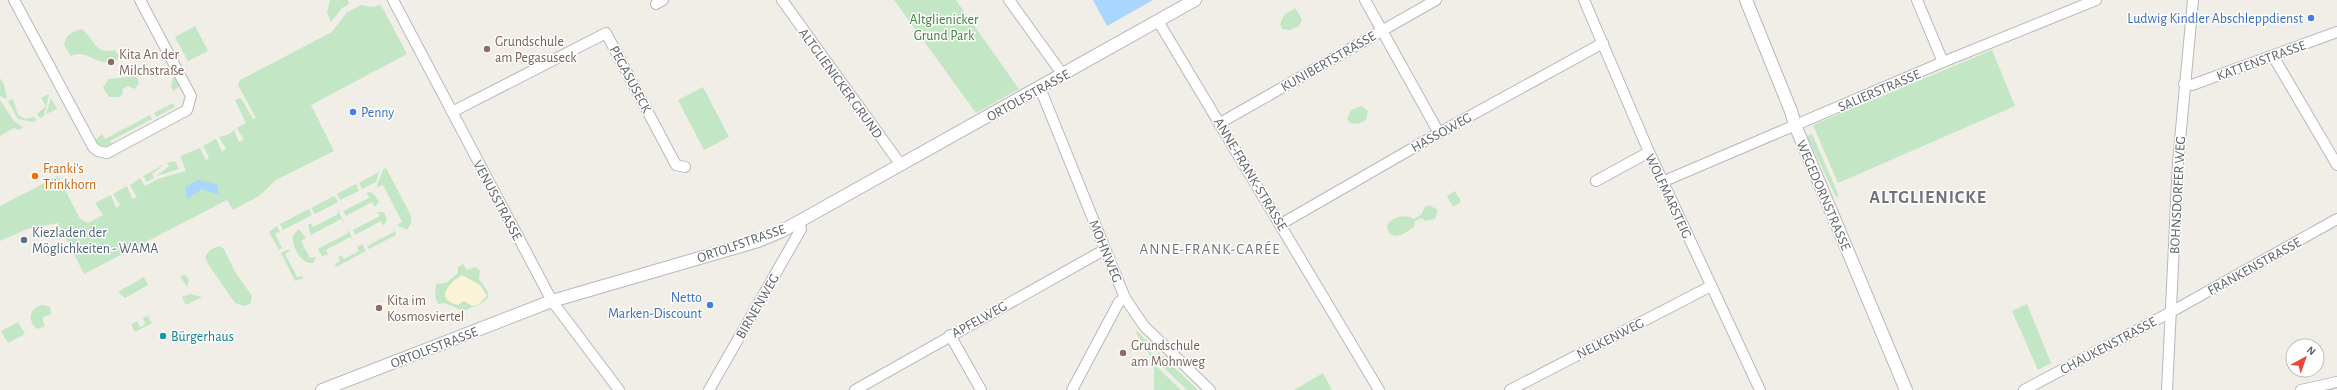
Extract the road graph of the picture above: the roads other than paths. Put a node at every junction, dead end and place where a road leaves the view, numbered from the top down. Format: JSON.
{"nodes":[{"id":1,"x":14,"y":0,"type":"edge"},
{"id":2,"x":140,"y":0,"type":"edge"},
{"id":3,"x":393,"y":0,"type":"edge"},
{"id":4,"x":782,"y":0,"type":"edge"},
{"id":5,"x":1009,"y":0,"type":"edge"},
{"id":6,"x":1195,"y":0,"type":"edge"},
{"id":7,"x":1365,"y":0,"type":"edge"},
{"id":8,"x":1436,"y":0,"type":"edge"},
{"id":9,"x":1584,"y":0,"type":"edge"},
{"id":10,"x":1746,"y":0,"type":"edge"},
{"id":11,"x":1917,"y":0,"type":"edge"},
{"id":12,"x":2096,"y":0,"type":"edge"},
{"id":13,"x":2193,"y":0,"type":"edge"},
{"id":14,"x":1158,"y":21,"type":"junction"},
{"id":15,"x":1382,"y":30,"type":"junction"},
{"id":16,"x":2337,"y":32,"type":"edge"},
{"id":17,"x":1603,"y":42,"type":"junction"},
{"id":18,"x":2273,"y":56,"type":"junction"},
{"id":19,"x":1943,"y":62,"type":"junction"},
{"id":20,"x":1062,"y":75,"type":"junction"},
{"id":21,"x":2184,"y":84,"type":"junction"},
{"id":22,"x":1040,"y":88,"type":"junction"},
{"id":23,"x":452,"y":112,"type":"junction"},
{"id":24,"x":1220,"y":122,"type":"junction"},
{"id":25,"x":1795,"y":125,"type":"junction"},
{"id":26,"x":1438,"y":133,"type":"junction"},
{"id":27,"x":2334,"y":151,"type":"edge"},
{"id":28,"x":1649,"y":152,"type":"junction"},
{"id":29,"x":901,"y":165,"type":"junction"},
{"id":30,"x":2337,"y":165,"type":"edge"},
{"id":31,"x":685,"y":167,"type":"dead end"},
{"id":32,"x":1596,"y":181,"type":"dead end"},
{"id":33,"x":1662,"y":182,"type":"junction"},
{"id":34,"x":2337,"y":219,"type":"edge"},
{"id":35,"x":799,"y":222,"type":"junction"},
{"id":36,"x":1282,"y":224,"type":"junction"},
{"id":37,"x":1104,"y":250,"type":"junction"},
{"id":38,"x":1711,"y":286,"type":"junction"},
{"id":39,"x":1125,"y":298,"type":"junction"},
{"id":40,"x":552,"y":301,"type":"junction"},
{"id":41,"x":2171,"y":312,"type":"junction"},
{"id":42,"x":950,"y":335,"type":"junction"},
{"id":43,"x":2337,"y":382,"type":"edge"},
{"id":44,"x":322,"y":390,"type":"edge"},
{"id":45,"x":619,"y":390,"type":"edge"},
{"id":46,"x":709,"y":390,"type":"edge"},
{"id":47,"x":855,"y":390,"type":"edge"},
{"id":48,"x":981,"y":390,"type":"edge"},
{"id":49,"x":1072,"y":390,"type":"edge"},
{"id":50,"x":1210,"y":390,"type":"edge"},
{"id":51,"x":1379,"y":390,"type":"edge"},
{"id":52,"x":1510,"y":390,"type":"edge"},
{"id":53,"x":1760,"y":390,"type":"edge"},
{"id":54,"x":1906,"y":390,"type":"edge"},
{"id":55,"x":2024,"y":390,"type":"edge"},
{"id":56,"x":2167,"y":390,"type":"edge"},
{"id":57,"x":2301,"y":390,"type":"edge"}],
"edges":[{"from":1,"to":2,"type":"street"},
{"from":3,"to":23,"type":"street","name":"VENUSSTRASSE"},
{"from":4,"to":29,"type":"street","name":"ALTGLIENICKER GRUND"},
{"from":5,"to":20,"type":"street"},
{"from":6,"to":14,"type":"street","name":"ORTOLFSTRASSE"},
{"from":7,"to":15,"type":"street"},
{"from":8,"to":15,"type":"street","name":"KUNIBERTSTRASSE"},
{"from":9,"to":17,"type":"street","name":"WOLFMARSTEIG"},
{"from":10,"to":25,"type":"street","name":"WEGEDORNSTRASSE"},
{"from":11,"to":19,"type":"street"},
{"from":12,"to":19,"type":"street","name":"SALIERSTRASSE"},
{"from":13,"to":21,"type":"street","name":"BOHNSDORFER WEG"},
{"from":14,"to":20,"type":"street","name":"ORTOLFSTRASSE"},
{"from":14,"to":24,"type":"street","name":"ANNE-FRANK-STRASSE"},
{"from":15,"to":24,"type":"street","name":"KUNIBERTSTRASSE"},
{"from":15,"to":26,"type":"street"},
{"from":16,"to":18,"type":"street","name":"KATTENSTRASSE"},
{"from":17,"to":26,"type":"street","name":"HASSOWEG"},
{"from":17,"to":28,"type":"street","name":"WOLFMARSTEIG"},
{"from":18,"to":21,"type":"street","name":"KATTENSTRASSE"},
{"from":18,"to":27,"type":"street"},
{"from":19,"to":25,"type":"street","name":"SALIERSTRASSE"},
{"from":20,"to":22,"type":"street","name":"ORTOLFSTRASSE"},
{"from":21,"to":41,"type":"street","name":"BOHNSDORFER WEG"},
{"from":22,"to":29,"type":"street","name":"ORTOLFSTRASSE"},
{"from":22,"to":37,"type":"street","name":"MOHNWEG"},
{"from":23,"to":31,"type":"street","name":"PEGASUSECK"},
{"from":23,"to":40,"type":"street","name":"VENUSSTRASSE"},
{"from":24,"to":36,"type":"street","name":"ANNE-FRANK-STRASSE"},
{"from":25,"to":33,"type":"street","name":"SALIERSTRASSE"},
{"from":25,"to":54,"type":"street","name":"WEGEDORNSTRASSE"},
{"from":26,"to":36,"type":"street","name":"HASSOWEG"},
{"from":27,"to":30,"type":"street"},
{"from":28,"to":32,"type":"street"},
{"from":28,"to":33,"type":"street","name":"WOLFMARSTEIG"},
{"from":29,"to":35,"type":"street","name":"ORTOLFSTRASSE"},
{"from":33,"to":38,"type":"street","name":"WOLFMARSTEIG"},
{"from":34,"to":41,"type":"street","name":"FRANKENSTRASSE"},
{"from":35,"to":40,"type":"street","name":"ORTOLFSTRASSE"},
{"from":35,"to":46,"type":"street","name":"BIRNENWEG"},
{"from":36,"to":51,"type":"street","name":"ANNE-FRANK-STRASSE"},
{"from":37,"to":39,"type":"street","name":"MOHNWEG"},
{"from":37,"to":42,"type":"street","name":"APFELWEG"},
{"from":38,"to":52,"type":"street","name":"NELKENWEG"},
{"from":38,"to":53,"type":"street","name":"WOLFMARSTEIG"},
{"from":39,"to":49,"type":"street"},
{"from":39,"to":50,"type":"street","name":"MOHNWEG"},
{"from":40,"to":44,"type":"street","name":"ORTOLFSTRASSE"},
{"from":40,"to":45,"type":"street","name":"VENUSSTRASSE"},
{"from":41,"to":55,"type":"street","name":"CHAUKENSTRASSE"},
{"from":41,"to":56,"type":"street","name":"BOHNSDORFER WEG"},
{"from":42,"to":47,"type":"street","name":"APFELWEG"},
{"from":42,"to":48,"type":"street"},
{"from":43,"to":57,"type":"street"}]}
